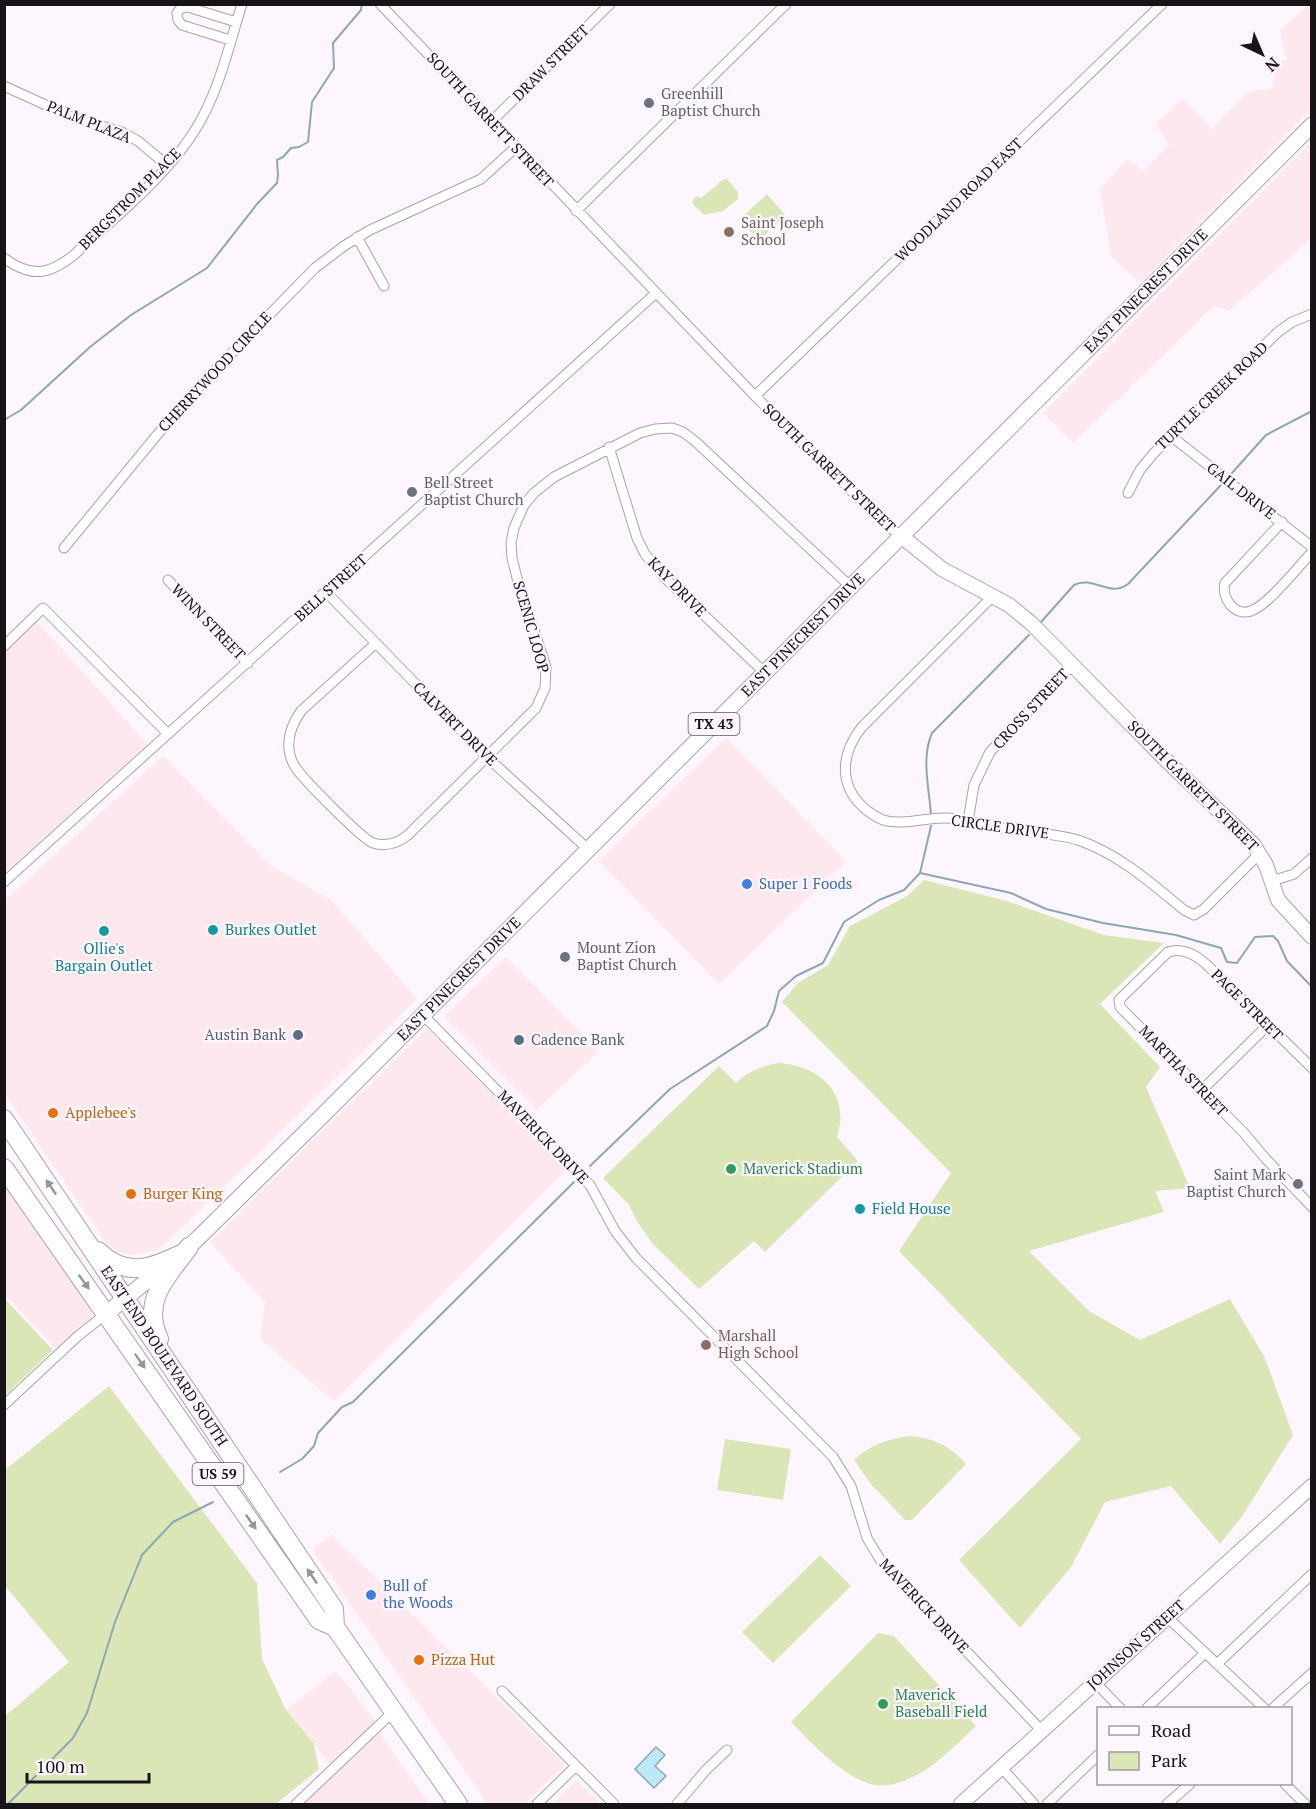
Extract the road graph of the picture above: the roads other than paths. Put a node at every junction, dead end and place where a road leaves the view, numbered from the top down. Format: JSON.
{"nodes":[{"id":1,"x":242,"y":4,"type":"edge"},
{"id":2,"x":380,"y":4,"type":"edge"},
{"id":3,"x":610,"y":4,"type":"edge"},
{"id":4,"x":786,"y":4,"type":"edge"},
{"id":5,"x":1162,"y":4,"type":"edge"},
{"id":6,"x":236,"y":22,"type":"junction"},
{"id":7,"x":230,"y":40,"type":"junction"},
{"id":8,"x":4,"y":86,"type":"edge"},
{"id":9,"x":492,"y":121,"type":"junction"},
{"id":10,"x":1311,"y":125,"type":"edge"},
{"id":11,"x":516,"y":147,"type":"junction"},
{"id":12,"x":168,"y":166,"type":"junction"},
{"id":13,"x":576,"y":210,"type":"junction"},
{"id":14,"x":357,"y":237,"type":"junction"},
{"id":15,"x":4,"y":258,"type":"edge"},
{"id":16,"x":384,"y":286,"type":"dead end"},
{"id":17,"x":656,"y":292,"type":"junction"},
{"id":18,"x":1311,"y":314,"type":"edge"},
{"id":19,"x":755,"y":396,"type":"junction"},
{"id":20,"x":1171,"y":435,"type":"junction"},
{"id":21,"x":609,"y":447,"type":"junction"},
{"id":22,"x":1128,"y":493,"type":"dead end"},
{"id":23,"x":1282,"y":522,"type":"junction"},
{"id":24,"x":901,"y":536,"type":"junction"},
{"id":25,"x":1311,"y":547,"type":"edge"},
{"id":26,"x":64,"y":548,"type":"dead end"},
{"id":27,"x":1311,"y":552,"type":"edge"},
{"id":28,"x":168,"y":580,"type":"dead end"},
{"id":29,"x":851,"y":588,"type":"junction"},
{"id":30,"x":326,"y":592,"type":"junction"},
{"id":31,"x":993,"y":596,"type":"junction"},
{"id":32,"x":376,"y":643,"type":"junction"},
{"id":33,"x":4,"y":646,"type":"edge"},
{"id":34,"x":248,"y":663,"type":"junction"},
{"id":35,"x":1072,"y":665,"type":"junction"},
{"id":36,"x":765,"y":673,"type":"junction"},
{"id":37,"x":168,"y":734,"type":"junction"},
{"id":38,"x":488,"y":758,"type":"junction"},
{"id":39,"x":968,"y":821,"type":"junction"},
{"id":40,"x":589,"y":850,"type":"junction"},
{"id":41,"x":1260,"y":853,"type":"junction"},
{"id":42,"x":1311,"y":858,"type":"edge"},
{"id":43,"x":1272,"y":881,"type":"junction"},
{"id":44,"x":4,"y":882,"type":"edge"},
{"id":45,"x":1311,"y":937,"type":"edge"},
{"id":46,"x":1178,"y":950,"type":"joint"},
{"id":47,"x":423,"y":1015,"type":"junction"},
{"id":48,"x":1267,"y":1026,"type":"junction"},
{"id":49,"x":1311,"y":1068,"type":"edge"},
{"id":50,"x":1202,"y":1091,"type":"junction"},
{"id":51,"x":4,"y":1119,"type":"edge"},
{"id":52,"x":4,"y":1168,"type":"edge"},
{"id":53,"x":1308,"y":1196,"type":"edge"},
{"id":54,"x":1311,"y":1207,"type":"edge"},
{"id":55,"x":83,"y":1235,"type":"junction"},
{"id":56,"x":185,"y":1251,"type":"junction"},
{"id":57,"x":125,"y":1300,"type":"junction"},
{"id":58,"x":107,"y":1313,"type":"junction"},
{"id":59,"x":169,"y":1362,"type":"junction"},
{"id":60,"x":4,"y":1405,"type":"edge"},
{"id":61,"x":1311,"y":1486,"type":"edge"},
{"id":62,"x":1311,"y":1574,"type":"edge"},
{"id":63,"x":1167,"y":1617,"type":"junction"},
{"id":64,"x":335,"y":1627,"type":"junction"},
{"id":65,"x":1205,"y":1653,"type":"junction"},
{"id":66,"x":1217,"y":1664,"type":"junction"},
{"id":67,"x":1310,"y":1677,"type":"edge"},
{"id":68,"x":1095,"y":1682,"type":"junction"},
{"id":69,"x":502,"y":1691,"type":"dead end"},
{"id":70,"x":1119,"y":1707,"type":"edge"},
{"id":71,"x":1149,"y":1707,"type":"edge"},
{"id":72,"x":1263,"y":1707,"type":"edge"},
{"id":73,"x":1274,"y":1707,"type":"edge"},
{"id":74,"x":394,"y":1712,"type":"junction"},
{"id":75,"x":1041,"y":1730,"type":"junction"},
{"id":76,"x":727,"y":1750,"type":"dead end"},
{"id":77,"x":1097,"y":1756,"type":"edge"},
{"id":78,"x":576,"y":1766,"type":"junction"},
{"id":79,"x":1001,"y":1767,"type":"junction"},
{"id":80,"x":1189,"y":1785,"type":"edge"},
{"id":81,"x":1287,"y":1785,"type":"edge"},
{"id":82,"x":1170,"y":1803,"type":"edge"},
{"id":83,"x":296,"y":1804,"type":"edge"},
{"id":84,"x":458,"y":1804,"type":"edge"},
{"id":85,"x":537,"y":1804,"type":"edge"},
{"id":86,"x":614,"y":1804,"type":"edge"},
{"id":87,"x":677,"y":1804,"type":"edge"},
{"id":88,"x":961,"y":1804,"type":"edge"},
{"id":89,"x":1034,"y":1804,"type":"edge"},
{"id":90,"x":1047,"y":1804,"type":"edge"},
{"id":91,"x":1305,"y":1804,"type":"edge"}],
"edges":[{"from":1,"to":6,"type":"street","name":"BERGSTROM PLACE"},
{"from":2,"to":9,"type":"street","name":"SOUTH GARRETT STREET"},
{"from":3,"to":9,"type":"street","name":"DRAW STREET"},
{"from":4,"to":13,"type":"street"},
{"from":5,"to":19,"type":"street","name":"WOODLAND ROAD EAST"},
{"from":6,"to":7,"type":"street","name":"BERGSTROM PLACE"},
{"from":6,"to":7,"type":"street"},
{"from":7,"to":12,"type":"street","name":"BERGSTROM PLACE"},
{"from":8,"to":12,"type":"street","name":"PALM PLAZA"},
{"from":9,"to":11,"type":"street","name":"SOUTH GARRETT STREET"},
{"from":10,"to":24,"type":"main road","name":"EAST PINECREST DRIVE","number":"TX 43"},
{"from":11,"to":13,"type":"street","name":"SOUTH GARRETT STREET"},
{"from":11,"to":14,"type":"street","name":"CHERRYWOOD CIRCLE"},
{"from":12,"to":15,"type":"street","name":"BERGSTROM PLACE"},
{"from":13,"to":17,"type":"street","name":"SOUTH GARRETT STREET"},
{"from":14,"to":16,"type":"street"},
{"from":14,"to":26,"type":"street","name":"CHERRYWOOD CIRCLE"},
{"from":17,"to":19,"type":"street","name":"SOUTH GARRETT STREET"},
{"from":17,"to":30,"type":"street","name":"BELL STREET"},
{"from":18,"to":20,"type":"street","name":"TURTLE CREEK ROAD"},
{"from":19,"to":24,"type":"street","name":"SOUTH GARRETT STREET"},
{"from":20,"to":22,"type":"street","name":"TURTLE CREEK ROAD"},
{"from":20,"to":23,"type":"street","name":"GAIL DRIVE"},
{"from":21,"to":29,"type":"street","name":"SCENIC LOOP"},
{"from":21,"to":36,"type":"street","name":"KAY DRIVE"},
{"from":21,"to":38,"type":"street","name":"SCENIC LOOP"},
{"from":23,"to":25,"type":"street","name":"GAIL DRIVE"},
{"from":23,"to":27,"type":"street"},
{"from":24,"to":29,"type":"main road","name":"EAST PINECREST DRIVE","number":"TX 43"},
{"from":24,"to":31,"type":"street","name":"SOUTH GARRETT STREET"},
{"from":28,"to":34,"type":"street","name":"WINN STREET"},
{"from":29,"to":36,"type":"main road","name":"EAST PINECREST DRIVE","number":"TX 43"},
{"from":30,"to":32,"type":"street","name":"CALVERT DRIVE"},
{"from":30,"to":34,"type":"street","name":"BELL STREET"},
{"from":31,"to":35,"type":"street","name":"SOUTH GARRETT STREET"},
{"from":31,"to":39,"type":"street","name":"CIRCLE DRIVE"},
{"from":32,"to":38,"type":"street","name":"CALVERT DRIVE"},
{"from":32,"to":38,"type":"street","name":"SCENIC LOOP"},
{"from":33,"to":37,"type":"street"},
{"from":34,"to":37,"type":"street","name":"BELL STREET"},
{"from":35,"to":39,"type":"street","name":"CROSS STREET"},
{"from":35,"to":41,"type":"street","name":"SOUTH GARRETT STREET"},
{"from":36,"to":40,"type":"main road","name":"EAST PINECREST DRIVE","number":"TX 43"},
{"from":37,"to":44,"type":"street","name":"BELL STREET"},
{"from":38,"to":40,"type":"street","name":"CALVERT DRIVE"},
{"from":39,"to":41,"type":"street","name":"CIRCLE DRIVE"},
{"from":40,"to":47,"type":"main road","name":"EAST PINECREST DRIVE","number":"TX 43"},
{"from":41,"to":43,"type":"street","name":"SOUTH GARRETT STREET"},
{"from":42,"to":43,"type":"street"},
{"from":43,"to":45,"type":"street","name":"SOUTH GARRETT STREET"},
{"from":46,"to":48,"type":"street","name":"PAGE STREET"},
{"from":46,"to":50,"type":"street","name":"MARTHA STREET"},
{"from":47,"to":56,"type":"main road","name":"EAST PINECREST DRIVE","number":"TX 43"},
{"from":47,"to":75,"type":"street","name":"MAVERICK DRIVE"},
{"from":48,"to":49,"type":"street","name":"PAGE STREET"},
{"from":48,"to":50,"type":"street"},
{"from":50,"to":53,"type":"street","name":"MARTHA STREET"},
{"from":55,"to":51,"type":"highway","name":"EAST END BOULEVARD SOUTH","number":"US 59","one_way":true},
{"from":52,"to":58,"type":"highway","name":"EAST END BOULEVARD SOUTH","number":"US 59","one_way":true},
{"from":53,"to":54,"type":"street","name":"MARTHA STREET"},
{"from":55,"to":56,"type":"highway"},
{"from":55,"to":57,"type":"highway","name":"EAST END BOULEVARD SOUTH","number":"US 59"},
{"from":56,"to":57,"type":"main road","name":"EAST PINECREST DRIVE","number":"TX 43"},
{"from":56,"to":59,"type":"highway"},
{"from":57,"to":58,"type":"main road","name":"EAST PINECREST DRIVE","number":"TX 43"},
{"from":57,"to":59,"type":"highway","name":"EAST END BOULEVARD SOUTH","number":"US 59"},
{"from":58,"to":60,"type":"street"},
{"from":58,"to":64,"type":"highway","name":"EAST END BOULEVARD SOUTH","number":"US 59","one_way":true},
{"from":64,"to":59,"type":"highway","name":"EAST END BOULEVARD SOUTH","number":"US 59","one_way":true},
{"from":61,"to":63,"type":"street","name":"JOHNSON STREET"},
{"from":62,"to":66,"type":"street"},
{"from":63,"to":65,"type":"street"},
{"from":63,"to":68,"type":"street","name":"JOHNSON STREET"},
{"from":64,"to":74,"type":"highway","name":"EAST END BOULEVARD SOUTH","number":"US 59"},
{"from":65,"to":66,"type":"street"},
{"from":65,"to":71,"type":"street"},
{"from":66,"to":72,"type":"street"},
{"from":67,"to":73,"type":"street"},
{"from":68,"to":70,"type":"street"},
{"from":68,"to":75,"type":"street","name":"JOHNSON STREET"},
{"from":69,"to":78,"type":"street"},
{"from":74,"to":83,"type":"street"},
{"from":74,"to":84,"type":"highway","name":"EAST END BOULEVARD SOUTH","number":"US 59"},
{"from":75,"to":79,"type":"street","name":"JOHNSON STREET"},
{"from":76,"to":87,"type":"street"},
{"from":77,"to":90,"type":"street"},
{"from":78,"to":85,"type":"street"},
{"from":78,"to":86,"type":"street"},
{"from":79,"to":88,"type":"street","name":"JOHNSON STREET"},
{"from":79,"to":89,"type":"street"},
{"from":80,"to":82,"type":"street"},
{"from":81,"to":91,"type":"street"}]}
